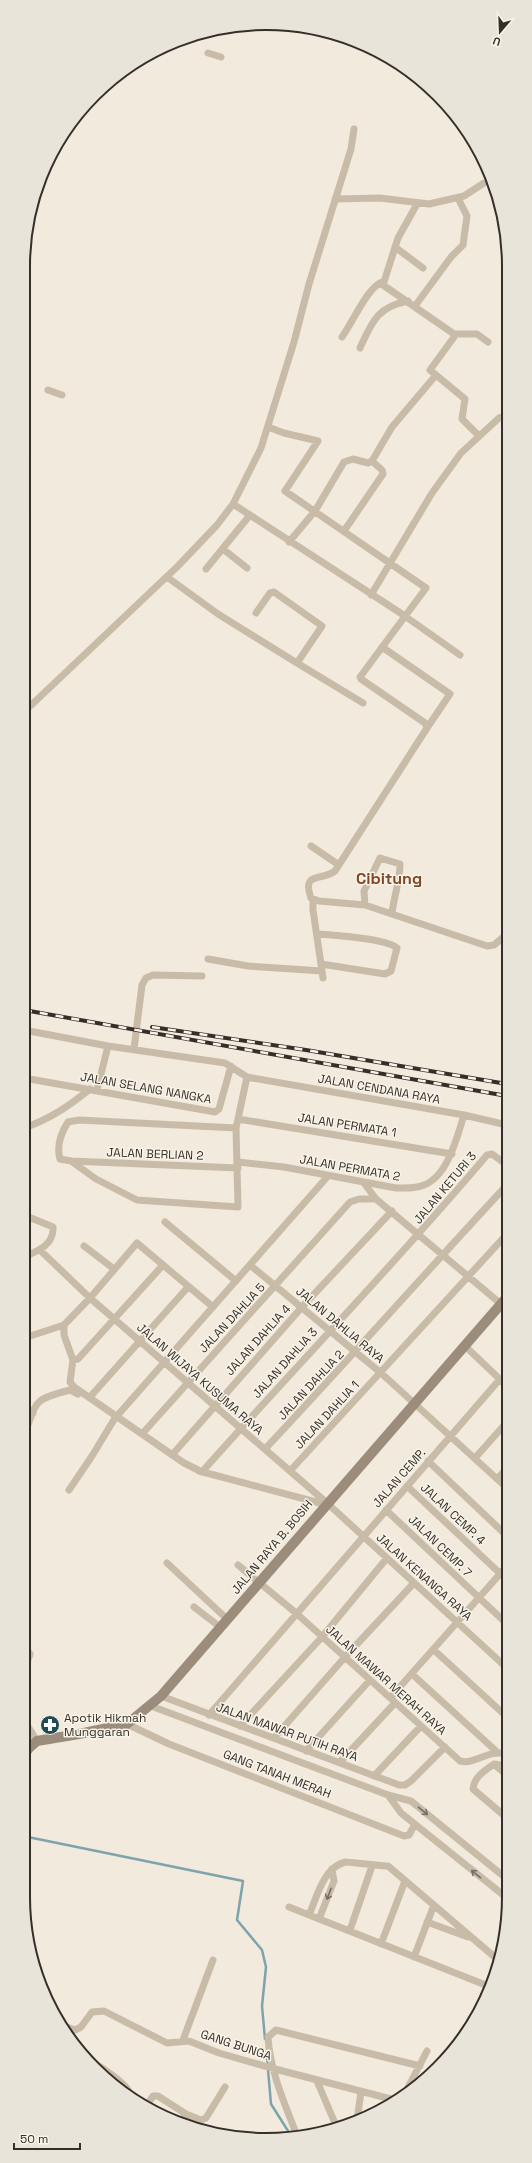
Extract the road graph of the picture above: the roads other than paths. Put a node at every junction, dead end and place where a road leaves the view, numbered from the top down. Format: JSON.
{"nodes":[{"id":1,"x":208,"y":53,"type":"dead end"},
{"id":2,"x":221,"y":57,"type":"dead end"},
{"id":3,"x":354,"y":129,"type":"dead end"},
{"id":4,"x":487,"y":183,"type":"edge"},
{"id":5,"x":458,"y":198,"type":"junction"},
{"id":6,"x":335,"y":199,"type":"junction"},
{"id":7,"x":417,"y":204,"type":"junction"},
{"id":8,"x":395,"y":247,"type":"junction"},
{"id":9,"x":423,"y":268,"type":"dead end"},
{"id":10,"x":382,"y":282,"type":"junction"},
{"id":11,"x":408,"y":301,"type":"junction"},
{"id":12,"x":415,"y":306,"type":"junction"},
{"id":13,"x":454,"y":334,"type":"junction"},
{"id":14,"x":342,"y":337,"type":"dead end"},
{"id":15,"x":488,"y":342,"type":"dead end"},
{"id":16,"x":360,"y":348,"type":"dead end"},
{"id":17,"x":436,"y":375,"type":"junction"},
{"id":18,"x":48,"y":390,"type":"dead end"},
{"id":19,"x":62,"y":395,"type":"dead end"},
{"id":20,"x":502,"y":417,"type":"edge"},
{"id":21,"x":268,"y":427,"type":"junction"},
{"id":22,"x":479,"y":436,"type":"junction"},
{"id":23,"x":372,"y":461,"type":"junction"},
{"id":24,"x":233,"y":504,"type":"junction"},
{"id":25,"x":315,"y":511,"type":"junction"},
{"id":26,"x":250,"y":515,"type":"junction"},
{"id":27,"x":344,"y":530,"type":"junction"},
{"id":28,"x":289,"y":542,"type":"junction"},
{"id":29,"x":223,"y":549,"type":"junction"},
{"id":30,"x":391,"y":562,"type":"junction"},
{"id":31,"x":247,"y":568,"type":"dead end"},
{"id":32,"x":206,"y":569,"type":"dead end"},
{"id":33,"x":167,"y":577,"type":"junction"},
{"id":34,"x":371,"y":595,"type":"junction"},
{"id":35,"x":256,"y":612,"type":"dead end"},
{"id":36,"x":405,"y":617,"type":"junction"},
{"id":37,"x":382,"y":647,"type":"junction"},
{"id":38,"x":460,"y":655,"type":"dead end"},
{"id":39,"x":297,"y":663,"type":"junction"},
{"id":40,"x":363,"y":703,"type":"dead end"},
{"id":41,"x":30,"y":705,"type":"edge"},
{"id":42,"x":427,"y":728,"type":"junction"},
{"id":43,"x":311,"y":846,"type":"dead end"},
{"id":44,"x":339,"y":865,"type":"junction"},
{"id":45,"x":313,"y":900,"type":"junction"},
{"id":46,"x":365,"y":905,"type":"junction"},
{"id":47,"x":392,"y":913,"type":"junction"},
{"id":48,"x":318,"y":934,"type":"junction"},
{"id":49,"x":502,"y":938,"type":"edge"},
{"id":50,"x":208,"y":959,"type":"dead end"},
{"id":51,"x":322,"y":967,"type":"junction"},
{"id":52,"x":202,"y":976,"type":"dead end"},
{"id":53,"x":323,"y":978,"type":"dead end"},
{"id":54,"x":30,"y":1031,"type":"edge"},
{"id":55,"x":108,"y":1046,"type":"junction"},
{"id":56,"x":134,"y":1049,"type":"junction"},
{"id":57,"x":231,"y":1066,"type":"junction"},
{"id":58,"x":247,"y":1077,"type":"junction"},
{"id":59,"x":30,"y":1079,"type":"edge"},
{"id":60,"x":94,"y":1089,"type":"junction"},
{"id":61,"x":464,"y":1115,"type":"junction"},
{"id":62,"x":238,"y":1119,"type":"junction"},
{"id":63,"x":502,"y":1124,"type":"edge"},
{"id":64,"x":30,"y":1126,"type":"edge"},
{"id":65,"x":236,"y":1128,"type":"junction"},
{"id":66,"x":452,"y":1154,"type":"junction"},
{"id":67,"x":71,"y":1161,"type":"junction"},
{"id":68,"x":502,"y":1161,"type":"edge"},
{"id":69,"x":238,"y":1165,"type":"junction"},
{"id":70,"x":328,"y":1176,"type":"junction"},
{"id":71,"x":364,"y":1183,"type":"junction"},
{"id":72,"x":502,"y":1190,"type":"edge"},
{"id":73,"x":376,"y":1199,"type":"junction"},
{"id":74,"x":392,"y":1212,"type":"junction"},
{"id":75,"x":30,"y":1217,"type":"edge"},
{"id":76,"x":165,"y":1222,"type":"dead end"},
{"id":77,"x":419,"y":1235,"type":"junction"},
{"id":78,"x":502,"y":1240,"type":"edge"},
{"id":79,"x":84,"y":1246,"type":"dead end"},
{"id":80,"x":41,"y":1250,"type":"junction"},
{"id":81,"x":443,"y":1254,"type":"junction"},
{"id":82,"x":30,"y":1255,"type":"edge"},
{"id":83,"x":162,"y":1265,"type":"junction"},
{"id":84,"x":250,"y":1265,"type":"junction"},
{"id":85,"x":114,"y":1269,"type":"junction"},
{"id":86,"x":470,"y":1276,"type":"junction"},
{"id":87,"x":236,"y":1281,"type":"junction"},
{"id":88,"x":276,"y":1286,"type":"junction"},
{"id":89,"x":188,"y":1287,"type":"junction"},
{"id":90,"x":502,"y":1297,"type":"edge"},
{"id":91,"x":90,"y":1298,"type":"junction"},
{"id":92,"x":502,"y":1304,"type":"edge"},
{"id":93,"x":213,"y":1307,"type":"junction"},
{"id":94,"x":302,"y":1307,"type":"junction"},
{"id":95,"x":113,"y":1318,"type":"junction"},
{"id":96,"x":64,"y":1325,"type":"junction"},
{"id":97,"x":329,"y":1330,"type":"junction"},
{"id":98,"x":30,"y":1336,"type":"edge"},
{"id":99,"x":139,"y":1340,"type":"junction"},
{"id":100,"x":465,"y":1346,"type":"junction"},
{"id":101,"x":356,"y":1353,"type":"junction"},
{"id":102,"x":73,"y":1360,"type":"junction"},
{"id":103,"x":164,"y":1362,"type":"junction"},
{"id":104,"x":381,"y":1373,"type":"junction"},
{"id":105,"x":500,"y":1379,"type":"joint"},
{"id":106,"x":188,"y":1383,"type":"junction"},
{"id":107,"x":70,"y":1386,"type":"junction"},
{"id":108,"x":90,"y":1397,"type":"junction"},
{"id":109,"x":415,"y":1403,"type":"junction"},
{"id":110,"x":214,"y":1405,"type":"junction"},
{"id":111,"x":30,"y":1412,"type":"edge"},
{"id":112,"x":33,"y":1413,"type":"junction"},
{"id":113,"x":116,"y":1417,"type":"junction"},
{"id":114,"x":30,"y":1420,"type":"edge"},
{"id":115,"x":240,"y":1428,"type":"junction"},
{"id":116,"x":502,"y":1428,"type":"edge"},
{"id":117,"x":142,"y":1434,"type":"junction"},
{"id":118,"x":451,"y":1435,"type":"junction"},
{"id":119,"x":265,"y":1450,"type":"junction"},
{"id":120,"x":172,"y":1455,"type":"junction"},
{"id":121,"x":475,"y":1458,"type":"junction"},
{"id":122,"x":428,"y":1461,"type":"junction"},
{"id":123,"x":290,"y":1471,"type":"junction"},
{"id":124,"x":202,"y":1472,"type":"junction"},
{"id":125,"x":502,"y":1474,"type":"edge"},
{"id":126,"x":497,"y":1479,"type":"junction"},
{"id":127,"x":502,"y":1484,"type":"edge"},
{"id":128,"x":407,"y":1486,"type":"junction"},
{"id":129,"x":69,"y":1490,"type":"dead end"},
{"id":130,"x":325,"y":1505,"type":"junction"},
{"id":131,"x":386,"y":1510,"type":"junction"},
{"id":132,"x":502,"y":1531,"type":"edge"},
{"id":133,"x":363,"y":1536,"type":"junction"},
{"id":134,"x":387,"y":1558,"type":"junction"},
{"id":135,"x":167,"y":1563,"type":"dead end"},
{"id":136,"x":238,"y":1565,"type":"dead end"},
{"id":137,"x":502,"y":1572,"type":"edge"},
{"id":138,"x":500,"y":1574,"type":"junction"},
{"id":139,"x":260,"y":1582,"type":"junction"},
{"id":140,"x":414,"y":1583,"type":"junction"},
{"id":141,"x":478,"y":1598,"type":"junction"},
{"id":142,"x":194,"y":1607,"type":"dead end"},
{"id":143,"x":296,"y":1613,"type":"junction"},
{"id":144,"x":227,"y":1619,"type":"junction"},
{"id":145,"x":502,"y":1620,"type":"edge"},
{"id":146,"x":458,"y":1623,"type":"junction"},
{"id":147,"x":220,"y":1627,"type":"junction"},
{"id":148,"x":322,"y":1636,"type":"junction"},
{"id":149,"x":434,"y":1650,"type":"junction"},
{"id":150,"x":345,"y":1657,"type":"junction"},
{"id":151,"x":502,"y":1663,"type":"edge"},
{"id":152,"x":412,"y":1674,"type":"junction"},
{"id":153,"x":370,"y":1680,"type":"junction"},
{"id":154,"x":161,"y":1696,"type":"junction"},
{"id":155,"x":392,"y":1700,"type":"junction"},
{"id":156,"x":151,"y":1706,"type":"junction"},
{"id":157,"x":502,"y":1712,"type":"edge"},
{"id":158,"x":208,"y":1715,"type":"junction"},
{"id":159,"x":127,"y":1724,"type":"junction"},
{"id":160,"x":240,"y":1726,"type":"junction"},
{"id":161,"x":421,"y":1726,"type":"junction"},
{"id":162,"x":30,"y":1730,"type":"edge"},
{"id":163,"x":274,"y":1738,"type":"junction"},
{"id":164,"x":37,"y":1741,"type":"junction"},
{"id":165,"x":30,"y":1746,"type":"edge"},
{"id":166,"x":445,"y":1747,"type":"junction"},
{"id":167,"x":306,"y":1750,"type":"junction"},
{"id":168,"x":496,"y":1752,"type":"junction"},
{"id":169,"x":502,"y":1753,"type":"edge"},
{"id":170,"x":340,"y":1762,"type":"junction"},
{"id":171,"x":494,"y":1764,"type":"junction"},
{"id":172,"x":502,"y":1765,"type":"edge"},
{"id":173,"x":502,"y":1771,"type":"edge"},
{"id":174,"x":374,"y":1776,"type":"junction"},
{"id":175,"x":388,"y":1795,"type":"junction"},
{"id":176,"x":502,"y":1814,"type":"edge"},
{"id":177,"x":415,"y":1824,"type":"junction"},
{"id":178,"x":372,"y":1866,"type":"junction"},
{"id":179,"x":332,"y":1869,"type":"junction"},
{"id":180,"x":502,"y":1875,"type":"edge"},
{"id":181,"x":405,"y":1881,"type":"junction"},
{"id":182,"x":502,"y":1894,"type":"edge"},
{"id":183,"x":434,"y":1905,"type":"junction"},
{"id":184,"x":290,"y":1907,"type":"dead end"},
{"id":185,"x":309,"y":1915,"type":"junction"},
{"id":186,"x":320,"y":1919,"type":"junction"},
{"id":187,"x":427,"y":1922,"type":"junction"},
{"id":188,"x":350,"y":1930,"type":"junction"},
{"id":189,"x":474,"y":1940,"type":"junction"},
{"id":190,"x":381,"y":1944,"type":"junction"},
{"id":191,"x":414,"y":1957,"type":"junction"},
{"id":192,"x":494,"y":1957,"type":"edge"},
{"id":193,"x":214,"y":1960,"type":"dead end"},
{"id":194,"x":485,"y":1985,"type":"edge"},
{"id":195,"x":70,"y":2028,"type":"edge"},
{"id":196,"x":183,"y":2040,"type":"junction"},
{"id":197,"x":427,"y":2051,"type":"dead end"},
{"id":198,"x":420,"y":2066,"type":"junction"},
{"id":199,"x":275,"y":2069,"type":"junction"},
{"id":200,"x":113,"y":2076,"type":"edge"},
{"id":201,"x":317,"y":2081,"type":"junction"},
{"id":202,"x":410,"y":2084,"type":"edge"},
{"id":203,"x":125,"y":2086,"type":"edge"},
{"id":204,"x":225,"y":2087,"type":"dead end"},
{"id":205,"x":361,"y":2092,"type":"junction"},
{"id":206,"x":388,"y":2098,"type":"edge"},
{"id":207,"x":148,"y":2101,"type":"edge"},
{"id":208,"x":186,"y":2114,"type":"junction"},
{"id":209,"x":358,"y":2114,"type":"edge"},
{"id":210,"x":184,"y":2118,"type":"edge"},
{"id":211,"x":335,"y":2122,"type":"edge"},
{"id":212,"x":295,"y":2131,"type":"edge"}],
"edges":[{"from":1,"to":2,"type":"street"},
{"from":3,"to":6,"type":"street"},
{"from":4,"to":5,"type":"street"},
{"from":5,"to":7,"type":"street"},
{"from":5,"to":12,"type":"street"},
{"from":6,"to":7,"type":"street"},
{"from":6,"to":21,"type":"street"},
{"from":7,"to":8,"type":"street"},
{"from":8,"to":9,"type":"street"},
{"from":8,"to":10,"type":"street"},
{"from":10,"to":11,"type":"street"},
{"from":10,"to":14,"type":"street"},
{"from":11,"to":12,"type":"street"},
{"from":11,"to":16,"type":"street"},
{"from":12,"to":13,"type":"street"},
{"from":13,"to":15,"type":"street"},
{"from":13,"to":17,"type":"street"},
{"from":17,"to":22,"type":"street"},
{"from":17,"to":23,"type":"street"},
{"from":18,"to":19,"type":"street"},
{"from":20,"to":22,"type":"street"},
{"from":21,"to":24,"type":"street"},
{"from":21,"to":25,"type":"street"},
{"from":22,"to":30,"type":"street"},
{"from":23,"to":25,"type":"street"},
{"from":23,"to":27,"type":"street"},
{"from":24,"to":26,"type":"street"},
{"from":24,"to":33,"type":"street"},
{"from":25,"to":27,"type":"street"},
{"from":25,"to":28,"type":"street"},
{"from":26,"to":28,"type":"street"},
{"from":26,"to":29,"type":"street"},
{"from":27,"to":30,"type":"street"},
{"from":28,"to":34,"type":"street"},
{"from":29,"to":31,"type":"street"},
{"from":29,"to":32,"type":"street"},
{"from":30,"to":34,"type":"street"},
{"from":30,"to":36,"type":"street"},
{"from":33,"to":39,"type":"street"},
{"from":33,"to":41,"type":"street"},
{"from":34,"to":36,"type":"street"},
{"from":35,"to":39,"type":"street"},
{"from":36,"to":37,"type":"street"},
{"from":36,"to":38,"type":"street"},
{"from":37,"to":42,"type":"street"},
{"from":37,"to":42,"type":"street"},
{"from":39,"to":40,"type":"street"},
{"from":42,"to":44,"type":"street"},
{"from":43,"to":44,"type":"street"},
{"from":44,"to":45,"type":"street"},
{"from":45,"to":46,"type":"street"},
{"from":45,"to":48,"type":"street"},
{"from":46,"to":47,"type":"street"},
{"from":46,"to":47,"type":"street"},
{"from":47,"to":49,"type":"street"},
{"from":48,"to":51,"type":"street"},
{"from":48,"to":51,"type":"street"},
{"from":50,"to":51,"type":"street"},
{"from":51,"to":53,"type":"street"},
{"from":52,"to":56,"type":"street"},
{"from":54,"to":55,"type":"street"},
{"from":55,"to":56,"type":"street"},
{"from":55,"to":60,"type":"street"},
{"from":56,"to":57,"type":"street"},
{"from":57,"to":58,"type":"street"},
{"from":57,"to":60,"type":"street","name":"JALAN SELANG NANGKA"},
{"from":58,"to":61,"type":"street","name":"JALAN CENDANA RAYA"},
{"from":58,"to":62,"type":"street"},
{"from":59,"to":60,"type":"street","name":"JALAN SELANG NANGKA"},
{"from":60,"to":64,"type":"street"},
{"from":61,"to":63,"type":"street","name":"JALAN CENDANA RAYA"},
{"from":61,"to":66,"type":"street","name":"JALAN PERMATA 2"},
{"from":62,"to":65,"type":"street"},
{"from":62,"to":66,"type":"street","name":"JALAN PERMATA 1"},
{"from":65,"to":67,"type":"street"},
{"from":65,"to":69,"type":"street"},
{"from":66,"to":71,"type":"street","name":"JALAN PERMATA 2"},
{"from":67,"to":69,"type":"street","name":"JALAN BERLIAN 2"},
{"from":67,"to":69,"type":"street"},
{"from":68,"to":77,"type":"street","name":"JALAN KETURI 3"},
{"from":69,"to":70,"type":"street","name":"JALAN PERMATA 2"},
{"from":70,"to":71,"type":"street","name":"JALAN PERMATA 2"},
{"from":70,"to":84,"type":"street"},
{"from":71,"to":73,"type":"street"},
{"from":72,"to":81,"type":"street","name":"JALAN DAHLIA 2"},
{"from":73,"to":74,"type":"street"},
{"from":73,"to":88,"type":"street","name":"JALAN DAHLIA 5"},
{"from":74,"to":77,"type":"street"},
{"from":74,"to":94,"type":"street","name":"JALAN DAHLIA 4"},
{"from":75,"to":80,"type":"street"},
{"from":76,"to":87,"type":"street"},
{"from":77,"to":81,"type":"street"},
{"from":77,"to":97,"type":"street","name":"JALAN KETURI 3"},
{"from":78,"to":86,"type":"street","name":"JALAN DAHLIA 1"},
{"from":79,"to":85,"type":"street"},
{"from":80,"to":82,"type":"street"},
{"from":80,"to":91,"type":"street","name":"JALAN WIJAYA KUSUMA RAYA"},
{"from":81,"to":86,"type":"street"},
{"from":81,"to":101,"type":"street","name":"JALAN DAHLIA 2"},
{"from":83,"to":85,"type":"street"},
{"from":83,"to":89,"type":"street"},
{"from":83,"to":95,"type":"street"},
{"from":84,"to":87,"type":"street"},
{"from":84,"to":88,"type":"street","name":"JALAN DAHLIA RAYA"},
{"from":85,"to":91,"type":"street"},
{"from":86,"to":90,"type":"street"},
{"from":86,"to":104,"type":"street","name":"JALAN DAHLIA 1"},
{"from":87,"to":93,"type":"street"},
{"from":88,"to":94,"type":"street","name":"JALAN DAHLIA RAYA"},
{"from":88,"to":106,"type":"street","name":"JALAN DAHLIA 5"},
{"from":89,"to":93,"type":"street"},
{"from":89,"to":99,"type":"street"},
{"from":91,"to":95,"type":"street","name":"JALAN WIJAYA KUSUMA RAYA"},
{"from":91,"to":96,"type":"street"},
{"from":92,"to":100,"type":"main road","name":"JALAN RAYA B. BOSIH"},
{"from":93,"to":103,"type":"street"},
{"from":94,"to":97,"type":"street","name":"JALAN DAHLIA RAYA"},
{"from":94,"to":110,"type":"street","name":"JALAN DAHLIA 4"},
{"from":95,"to":99,"type":"street","name":"JALAN WIJAYA KUSUMA RAYA"},
{"from":95,"to":102,"type":"street"},
{"from":96,"to":98,"type":"street"},
{"from":96,"to":102,"type":"street"},
{"from":97,"to":101,"type":"street","name":"JALAN DAHLIA RAYA"},
{"from":97,"to":115,"type":"street","name":"JALAN DAHLIA 3"},
{"from":99,"to":103,"type":"street","name":"JALAN WIJAYA KUSUMA RAYA"},
{"from":99,"to":108,"type":"street"},
{"from":100,"to":105,"type":"street"},
{"from":100,"to":109,"type":"main road","name":"JALAN RAYA B. BOSIH"},
{"from":101,"to":104,"type":"street","name":"JALAN DAHLIA RAYA"},
{"from":101,"to":119,"type":"street","name":"JALAN DAHLIA 2"},
{"from":102,"to":107,"type":"street"},
{"from":103,"to":106,"type":"street","name":"JALAN WIJAYA KUSUMA RAYA"},
{"from":103,"to":113,"type":"street"},
{"from":104,"to":109,"type":"street","name":"JALAN DAHLIA RAYA"},
{"from":104,"to":123,"type":"street","name":"JALAN DAHLIA 1"},
{"from":105,"to":118,"type":"street","name":"JALAN CEMP."},
{"from":106,"to":110,"type":"street","name":"JALAN WIJAYA KUSUMA RAYA"},
{"from":106,"to":117,"type":"street","name":"JALAN DAHLIA 5"},
{"from":107,"to":108,"type":"street"},
{"from":107,"to":112,"type":"street"},
{"from":107,"to":113,"type":"street"},
{"from":108,"to":113,"type":"street"},
{"from":109,"to":118,"type":"street","name":"JALAN DAHLIA RAYA"},
{"from":109,"to":130,"type":"main road","name":"JALAN RAYA B. BOSIH"},
{"from":110,"to":115,"type":"street","name":"JALAN WIJAYA KUSUMA RAYA"},
{"from":110,"to":120,"type":"street","name":"JALAN DAHLIA 4"},
{"from":111,"to":112,"type":"street"},
{"from":112,"to":114,"type":"street"},
{"from":113,"to":117,"type":"street"},
{"from":113,"to":124,"type":"street"},
{"from":113,"to":129,"type":"street"},
{"from":115,"to":119,"type":"street","name":"JALAN WIJAYA KUSUMA RAYA"},
{"from":115,"to":124,"type":"street","name":"JALAN DAHLIA 3"},
{"from":116,"to":121,"type":"street"},
{"from":117,"to":120,"type":"street"},
{"from":118,"to":121,"type":"street","name":"JALAN DAHLIA RAYA"},
{"from":118,"to":122,"type":"street","name":"JALAN CEMP."},
{"from":119,"to":123,"type":"street","name":"JALAN WIJAYA KUSUMA RAYA"},
{"from":120,"to":124,"type":"street"},
{"from":121,"to":126,"type":"street","name":"JALAN DAHLIA RAYA"},
{"from":122,"to":128,"type":"street","name":"JALAN CEMP."},
{"from":122,"to":132,"type":"street"},
{"from":123,"to":130,"type":"street","name":"JALAN WIJAYA KUSUMA RAYA"},
{"from":124,"to":130,"type":"street"},
{"from":125,"to":126,"type":"street"},
{"from":126,"to":127,"type":"street","name":"JALAN DAHLIA RAYA"},
{"from":128,"to":131,"type":"street","name":"JALAN CEMP."},
{"from":128,"to":138,"type":"street","name":"JALAN CEMP. 4"},
{"from":130,"to":133,"type":"street","name":"JALAN KENANGA RAYA"},
{"from":130,"to":139,"type":"main road","name":"JALAN RAYA B. BOSIH"},
{"from":131,"to":133,"type":"street","name":"JALAN CEMP."},
{"from":131,"to":141,"type":"street","name":"JALAN CEMP. 7"},
{"from":133,"to":134,"type":"street","name":"JALAN KENANGA RAYA"},
{"from":133,"to":143,"type":"street","name":"JALAN CEMP."},
{"from":134,"to":140,"type":"street","name":"JALAN KENANGA RAYA"},
{"from":134,"to":148,"type":"street"},
{"from":135,"to":144,"type":"street"},
{"from":136,"to":139,"type":"street","name":"JALAN MAWAR MERAH RAYA"},
{"from":137,"to":138,"type":"street"},
{"from":138,"to":141,"type":"street"},
{"from":139,"to":143,"type":"street","name":"JALAN MAWAR MERAH RAYA"},
{"from":139,"to":144,"type":"main road","name":"JALAN RAYA B. BOSIH"},
{"from":140,"to":146,"type":"street","name":"JALAN KENANGA RAYA"},
{"from":140,"to":150,"type":"street"},
{"from":141,"to":145,"type":"street","name":"JALAN CEMP. 7"},
{"from":141,"to":146,"type":"street"},
{"from":142,"to":147,"type":"street"},
{"from":143,"to":148,"type":"street","name":"JALAN MAWAR MERAH RAYA"},
{"from":143,"to":158,"type":"street","name":"JALAN CEMP."},
{"from":144,"to":147,"type":"main road","name":"JALAN RAYA B. BOSIH"},
{"from":146,"to":149,"type":"street"},
{"from":146,"to":151,"type":"street","name":"JALAN KENANGA RAYA"},
{"from":147,"to":154,"type":"main road","name":"JALAN RAYA B. BOSIH"},
{"from":148,"to":150,"type":"street","name":"JALAN MAWAR MERAH RAYA"},
{"from":148,"to":160,"type":"street"},
{"from":149,"to":152,"type":"street"},
{"from":149,"to":157,"type":"street"},
{"from":150,"to":153,"type":"street","name":"JALAN MAWAR MERAH RAYA"},
{"from":150,"to":163,"type":"street"},
{"from":152,"to":155,"type":"street"},
{"from":152,"to":168,"type":"street"},
{"from":153,"to":155,"type":"street","name":"JALAN MAWAR MERAH RAYA"},
{"from":153,"to":167,"type":"street"},
{"from":154,"to":156,"type":"main road","name":"JALAN RAYA B. BOSIH"},
{"from":154,"to":158,"type":"street","name":"JALAN MAWAR PUTIH RAYA"},
{"from":155,"to":161,"type":"street","name":"JALAN MAWAR MERAH RAYA"},
{"from":155,"to":170,"type":"street"},
{"from":156,"to":159,"type":"main road","name":"JALAN RAYA B. BOSIH"},
{"from":156,"to":175,"type":"street"},
{"from":158,"to":160,"type":"street","name":"JALAN MAWAR PUTIH RAYA"},
{"from":159,"to":164,"type":"main road","name":"JALAN RAYA B. BOSIH"},
{"from":159,"to":177,"type":"street","name":"GANG TANAH MERAH"},
{"from":160,"to":163,"type":"street","name":"JALAN MAWAR PUTIH RAYA"},
{"from":161,"to":166,"type":"street","name":"JALAN MAWAR MERAH RAYA"},
{"from":161,"to":174,"type":"street"},
{"from":162,"to":164,"type":"street"},
{"from":163,"to":167,"type":"street","name":"JALAN MAWAR PUTIH RAYA"},
{"from":164,"to":165,"type":"main road"},
{"from":166,"to":168,"type":"street","name":"JALAN MAWAR MERAH RAYA"},
{"from":166,"to":174,"type":"street","name":"JALAN MAWAR PUTIH RAYA"},
{"from":167,"to":170,"type":"street","name":"JALAN MAWAR PUTIH RAYA"},
{"from":168,"to":169,"type":"street","name":"JALAN MAWAR MERAH RAYA"},
{"from":170,"to":174,"type":"street","name":"JALAN MAWAR PUTIH RAYA"},
{"from":171,"to":172,"type":"street"},
{"from":171,"to":173,"type":"street"},
{"from":171,"to":176,"type":"street"},
{"from":175,"to":177,"type":"street"},
{"from":175,"to":180,"type":"street","one_way":true},
{"from":182,"to":177,"type":"street","one_way":true},
{"from":178,"to":179,"type":"street"},
{"from":178,"to":181,"type":"street"},
{"from":178,"to":188,"type":"street"},
{"from":179,"to":185,"type":"street"},
{"from":179,"to":186,"type":"street","one_way":true},
{"from":181,"to":183,"type":"street"},
{"from":181,"to":190,"type":"street"},
{"from":183,"to":187,"type":"street"},
{"from":183,"to":189,"type":"street"},
{"from":184,"to":185,"type":"street"},
{"from":185,"to":186,"type":"street"},
{"from":186,"to":188,"type":"street"},
{"from":187,"to":189,"type":"street"},
{"from":187,"to":191,"type":"street"},
{"from":188,"to":190,"type":"street"},
{"from":189,"to":192,"type":"street"},
{"from":190,"to":191,"type":"street"},
{"from":191,"to":194,"type":"street"},
{"from":193,"to":196,"type":"street"},
{"from":195,"to":196,"type":"street","name":"GANG BUNGA"},
{"from":196,"to":199,"type":"street","name":"GANG BUNGA"},
{"from":197,"to":198,"type":"street"},
{"from":198,"to":199,"type":"street"},
{"from":198,"to":202,"type":"street"},
{"from":199,"to":201,"type":"street","name":"GANG BUNGA"},
{"from":199,"to":212,"type":"street"},
{"from":200,"to":203,"type":"street"},
{"from":201,"to":205,"type":"street","name":"GANG BUNGA"},
{"from":201,"to":211,"type":"street"},
{"from":204,"to":208,"type":"street"},
{"from":205,"to":206,"type":"street","name":"GANG BUNGA"},
{"from":205,"to":209,"type":"street"},
{"from":207,"to":208,"type":"street"},
{"from":208,"to":210,"type":"street"}]}
